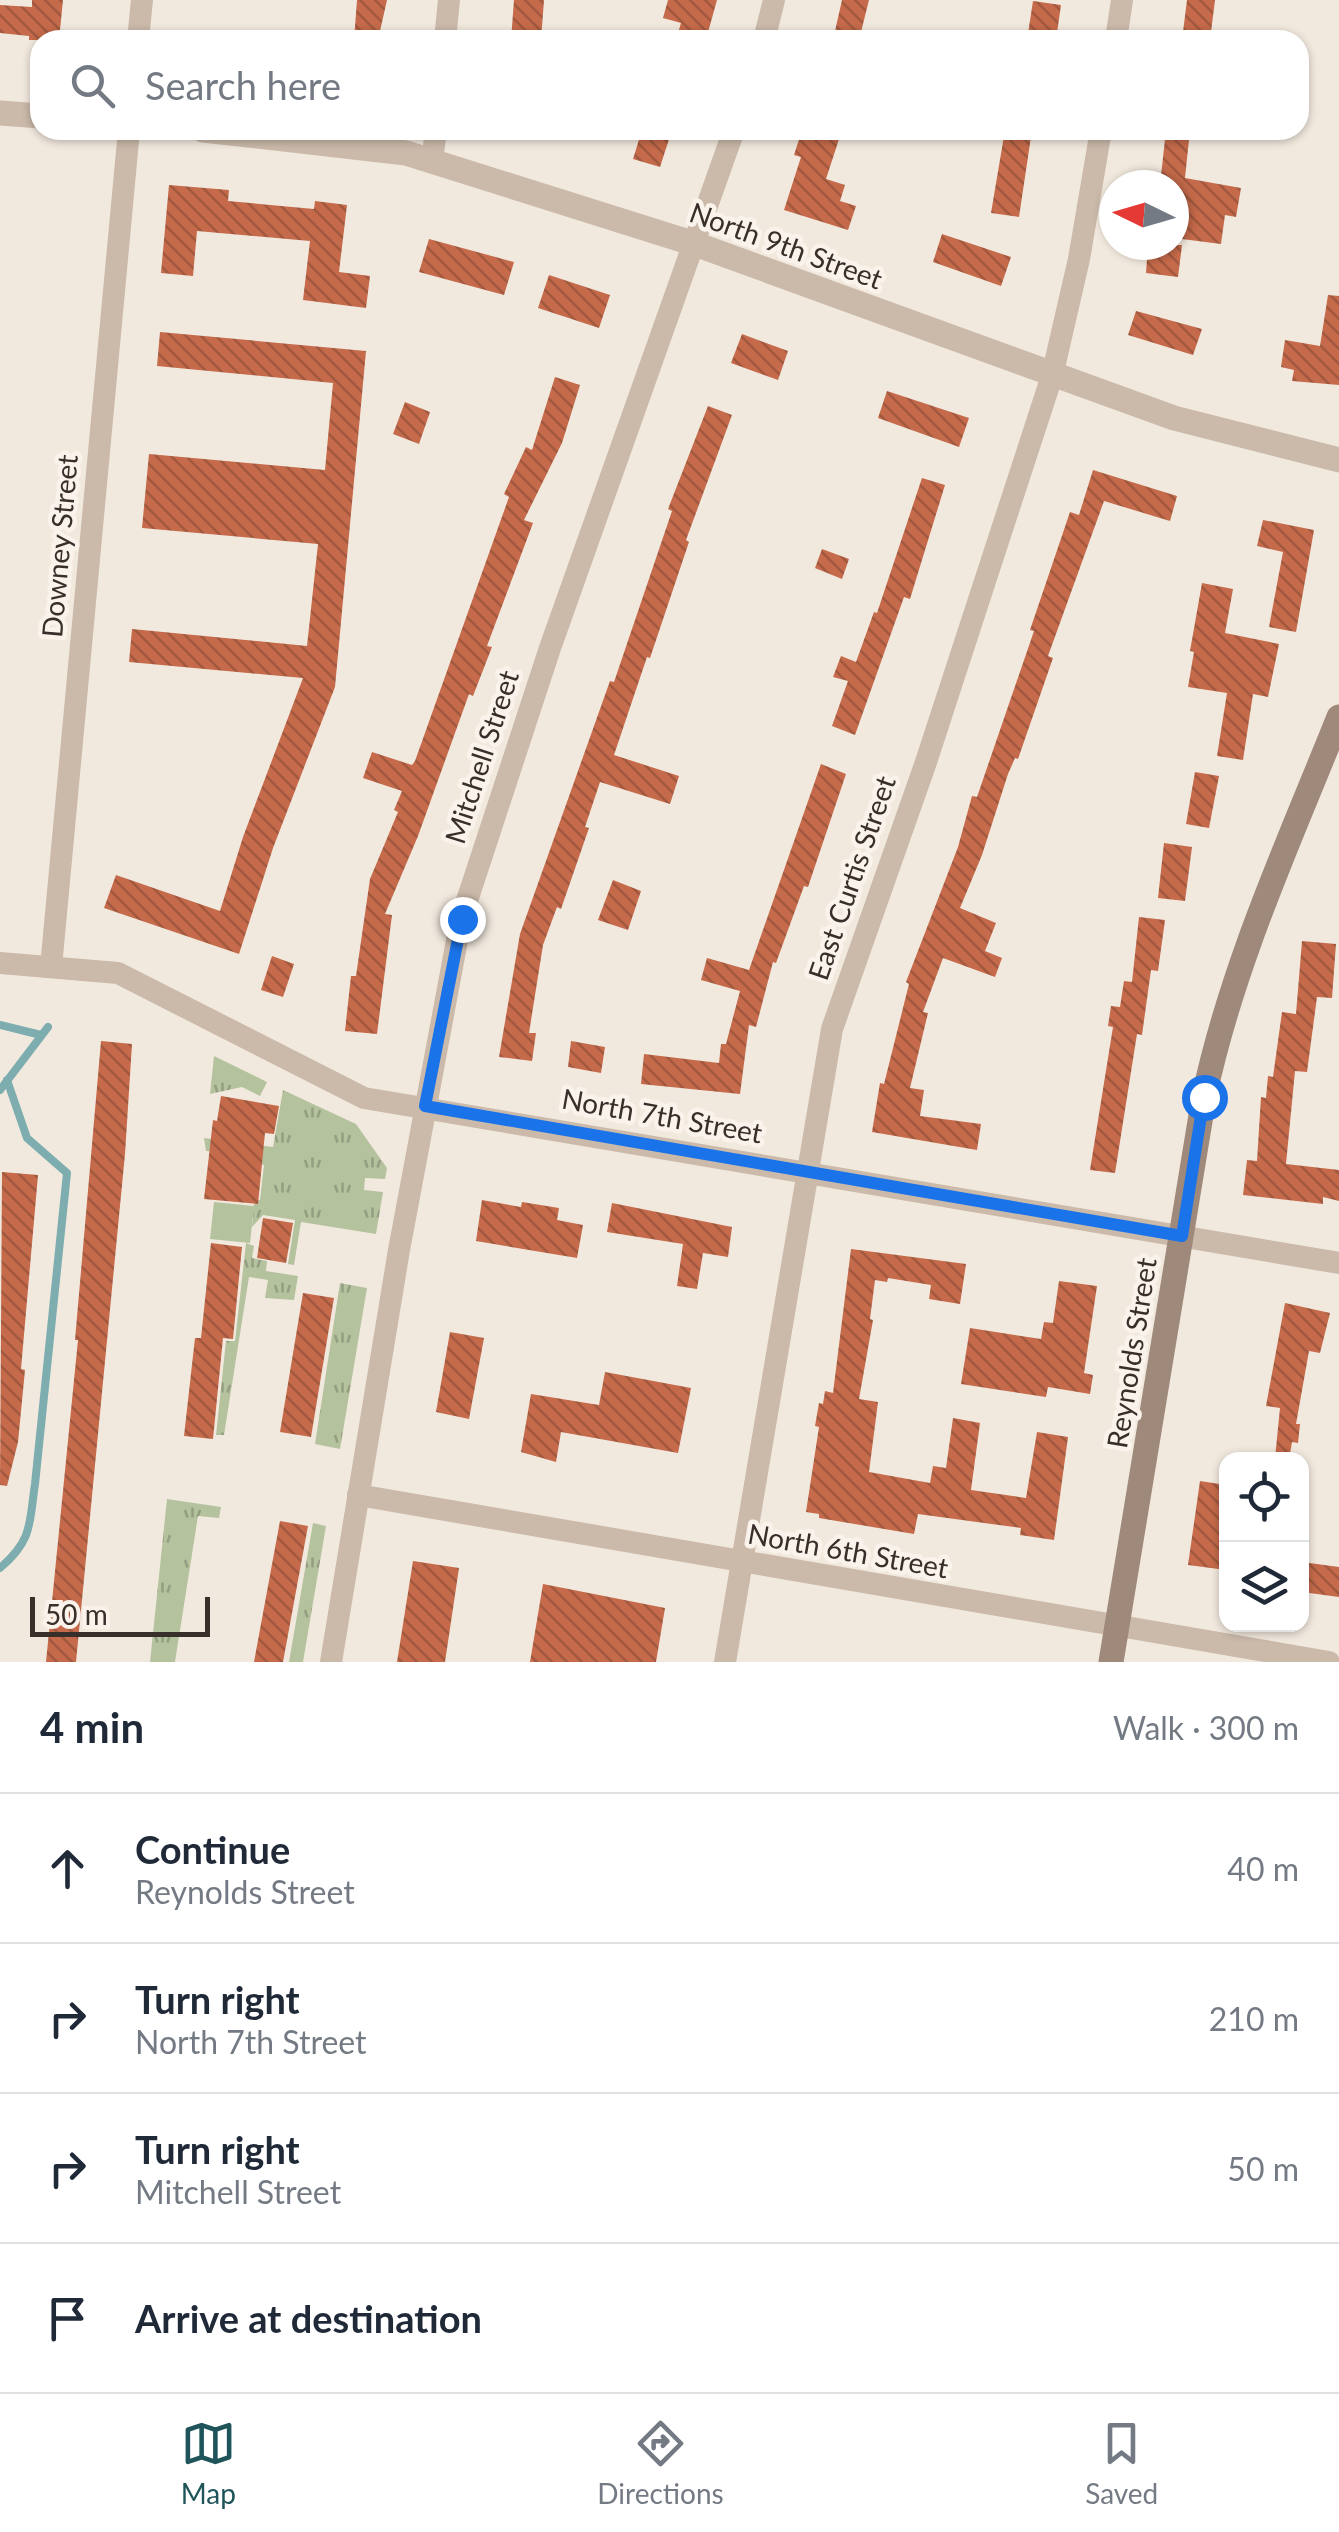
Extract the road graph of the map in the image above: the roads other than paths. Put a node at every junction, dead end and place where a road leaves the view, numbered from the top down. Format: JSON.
{"nodes":[{"id":1,"x":142,"y":0,"type":"edge"},
{"id":2,"x":449,"y":0,"type":"edge"},
{"id":3,"x":774,"y":0,"type":"edge"},
{"id":4,"x":1122,"y":0,"type":"edge"},
{"id":5,"x":139,"y":30,"type":"edge"},
{"id":6,"x":446,"y":30,"type":"edge"},
{"id":7,"x":766,"y":30,"type":"edge"},
{"id":8,"x":1118,"y":30,"type":"edge"},
{"id":9,"x":0,"y":112,"type":"edge"},
{"id":10,"x":30,"y":115,"type":"edge"},
{"id":11,"x":128,"y":140,"type":"edge"},
{"id":12,"x":299,"y":140,"type":"edge"},
{"id":13,"x":435,"y":140,"type":"edge"},
{"id":14,"x":731,"y":140,"type":"edge"},
{"id":15,"x":1099,"y":140,"type":"edge"},
{"id":16,"x":432,"y":161,"type":"junction"},
{"id":17,"x":695,"y":244,"type":"junction"},
{"id":18,"x":1052,"y":376,"type":"junction"},
{"id":19,"x":1339,"y":460,"type":"edge"},
{"id":20,"x":1339,"y":717,"type":"edge"},
{"id":21,"x":0,"y":962,"type":"edge"},
{"id":22,"x":51,"y":967,"type":"junction"},
{"id":23,"x":425,"y":1106,"type":"junction"},
{"id":24,"x":806,"y":1172,"type":"junction"},
{"id":25,"x":1182,"y":1236,"type":"junction"},
{"id":26,"x":1339,"y":1262,"type":"edge"},
{"id":27,"x":358,"y":1495,"type":"junction"},
{"id":28,"x":743,"y":1563,"type":"junction"},
{"id":29,"x":1118,"y":1627,"type":"junction"},
{"id":30,"x":331,"y":1662,"type":"edge"},
{"id":31,"x":725,"y":1662,"type":"edge"},
{"id":32,"x":1112,"y":1662,"type":"edge"},
{"id":33,"x":1329,"y":1662,"type":"edge"}],
"edges":[{"from":1,"to":5,"type":"street"},
{"from":2,"to":6,"type":"street"},
{"from":3,"to":7,"type":"street"},
{"from":4,"to":8,"type":"street"},
{"from":9,"to":10,"type":"street"},
{"from":11,"to":22,"type":"street","name":"Downey Street"},
{"from":12,"to":16,"type":"street","name":"North 9th Street"},
{"from":13,"to":16,"type":"street"},
{"from":14,"to":17,"type":"street","name":"Mitchell Street"},
{"from":15,"to":18,"type":"street","name":"East Curtis Street"},
{"from":16,"to":17,"type":"street","name":"North 9th Street"},
{"from":17,"to":18,"type":"street","name":"North 9th Street"},
{"from":17,"to":23,"type":"street","name":"Mitchell Street"},
{"from":18,"to":19,"type":"street","name":"North 9th Street"},
{"from":18,"to":24,"type":"street","name":"East Curtis Street"},
{"from":20,"to":25,"type":"main road","name":"Reynolds Street"},
{"from":21,"to":22,"type":"street","name":"North 7th Street"},
{"from":22,"to":23,"type":"street","name":"North 7th Street"},
{"from":23,"to":24,"type":"street","name":"North 7th Street"},
{"from":23,"to":27,"type":"street","name":"Mitchell Street"},
{"from":24,"to":25,"type":"street","name":"North 7th Street"},
{"from":24,"to":28,"type":"street","name":"East Curtis Street"},
{"from":25,"to":26,"type":"street","name":"North 7th Street"},
{"from":25,"to":29,"type":"main road","name":"Reynolds Street"},
{"from":27,"to":28,"type":"street","name":"North 6th Street"},
{"from":27,"to":30,"type":"street","name":"Mitchell Street"},
{"from":28,"to":29,"type":"street","name":"North 6th Street"},
{"from":28,"to":31,"type":"street","name":"East Curtis Street"},
{"from":29,"to":32,"type":"main road","name":"Reynolds Street"},
{"from":29,"to":33,"type":"street","name":"North 6th Street"}]}
